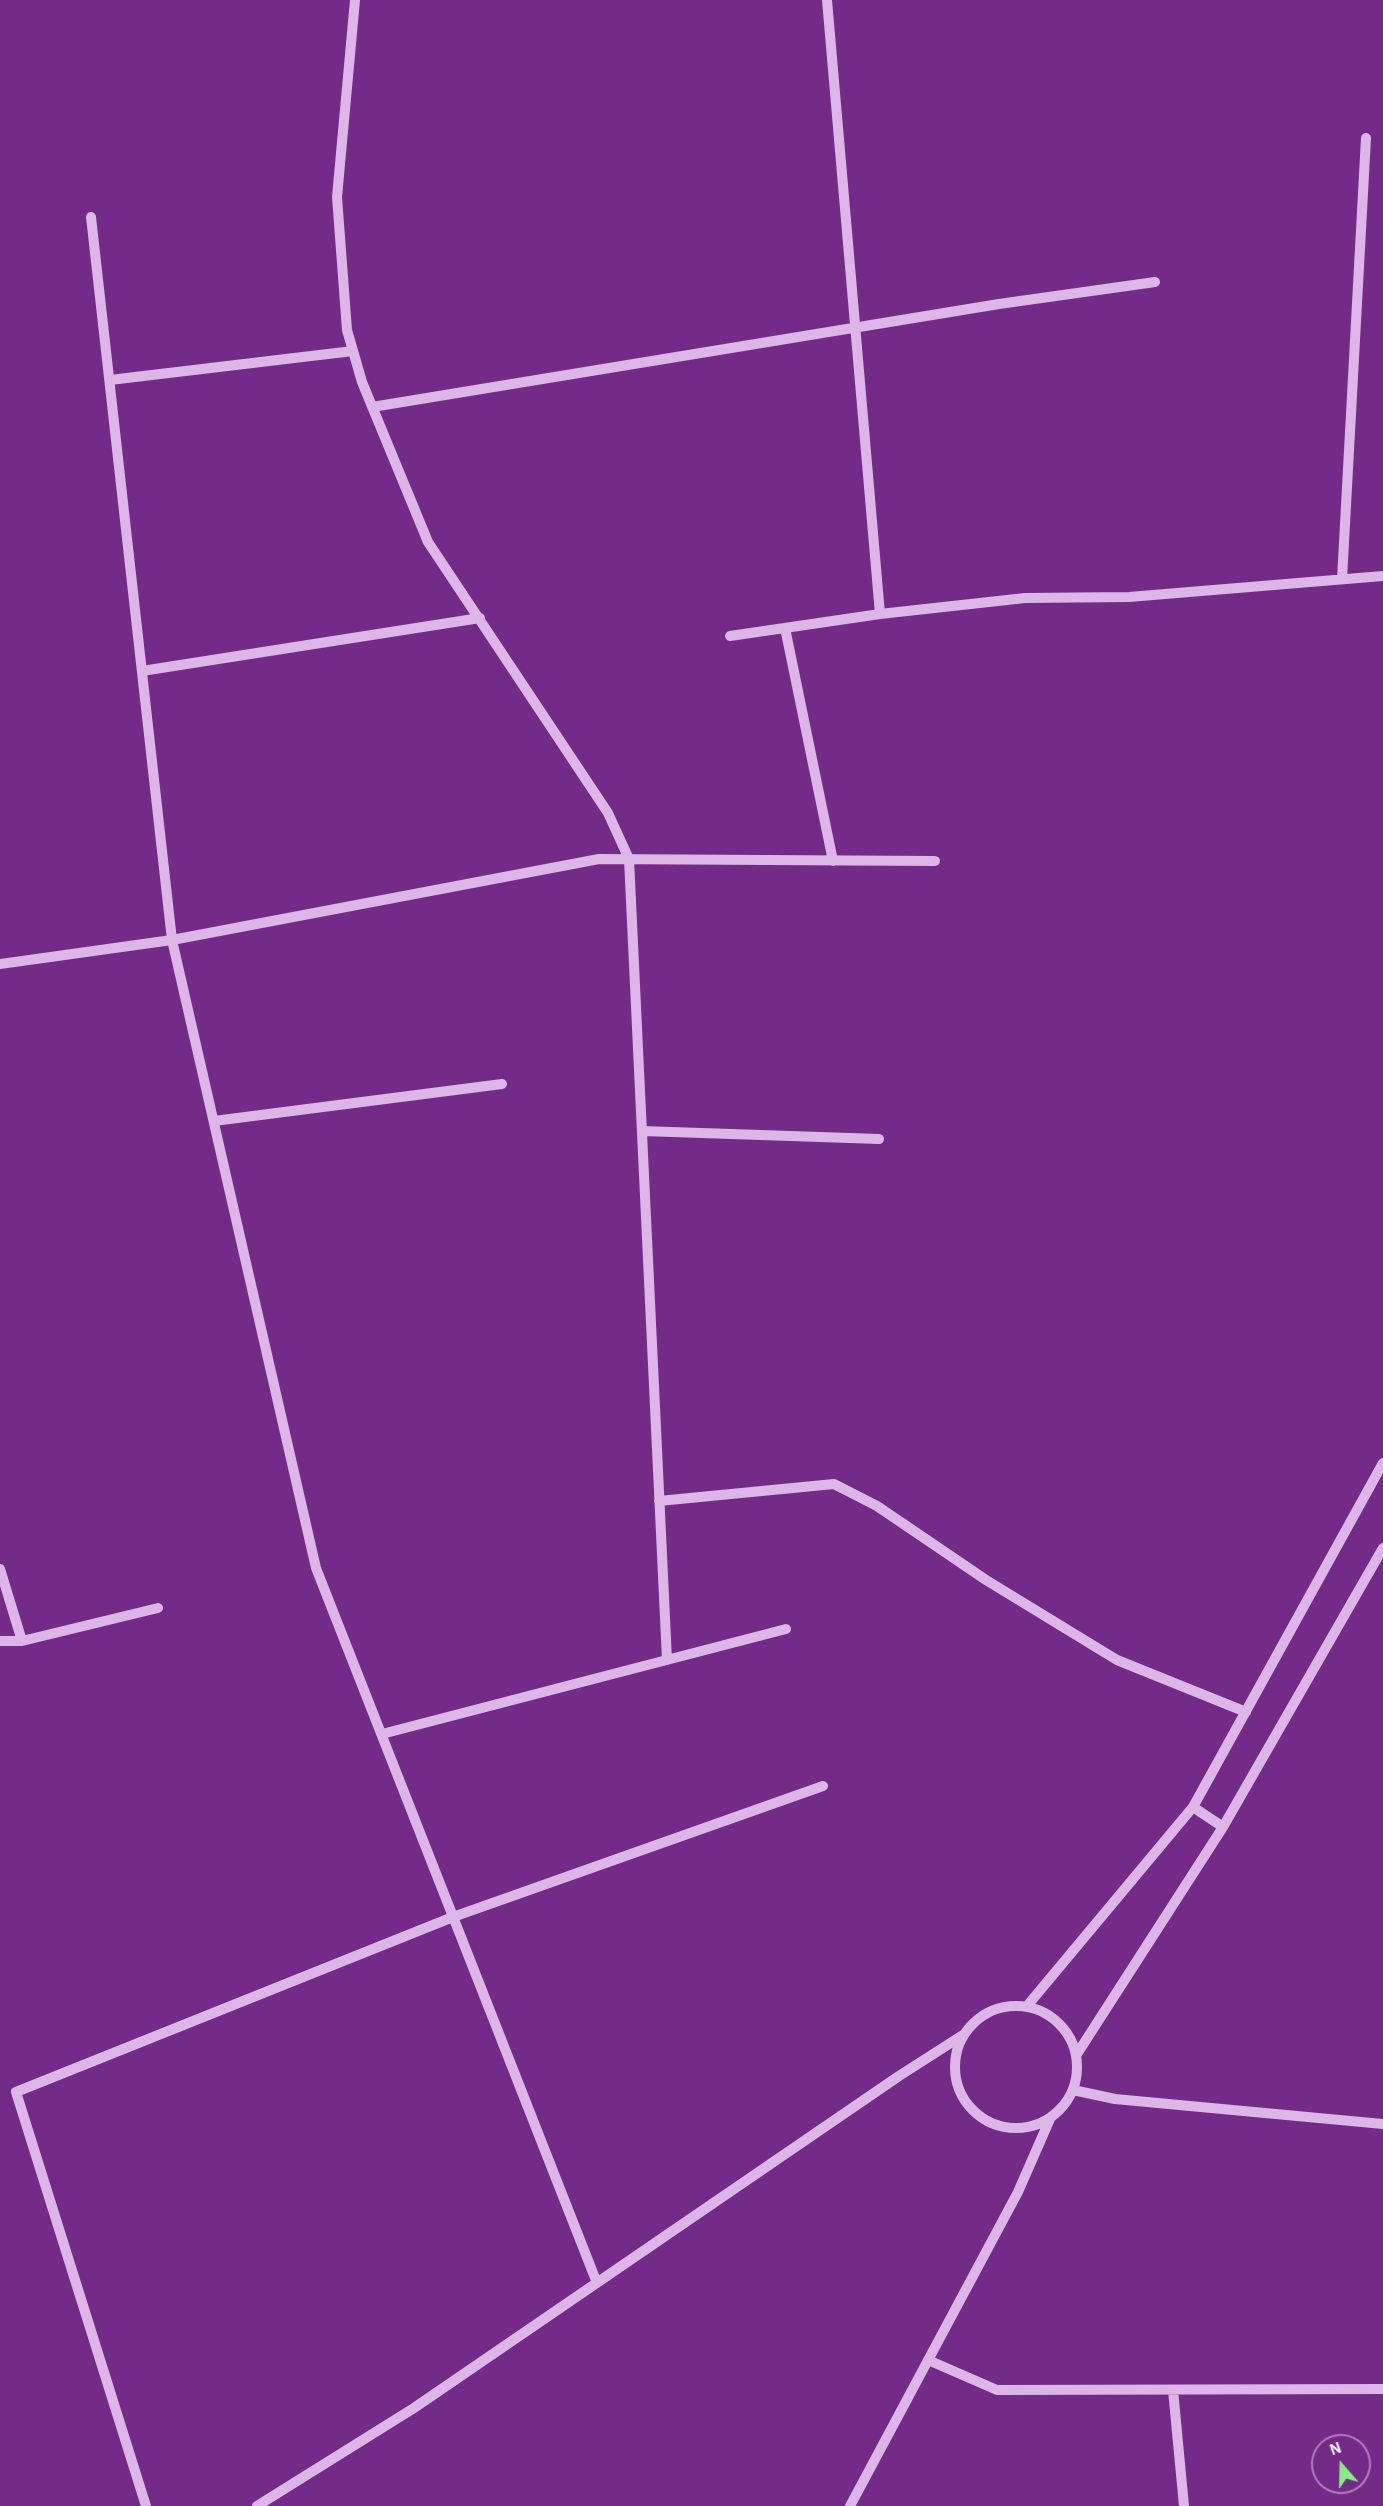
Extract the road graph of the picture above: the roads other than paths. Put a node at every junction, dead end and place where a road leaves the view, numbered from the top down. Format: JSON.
{"nodes":[{"id":1,"x":355,"y":0,"type":"edge"},
{"id":2,"x":827,"y":0,"type":"edge"},
{"id":3,"x":1366,"y":138,"type":"dead end"},
{"id":4,"x":92,"y":217,"type":"dead end"},
{"id":5,"x":1155,"y":282,"type":"dead end"},
{"id":6,"x":857,"y":328,"type":"junction"},
{"id":7,"x":353,"y":351,"type":"junction"},
{"id":8,"x":110,"y":380,"type":"junction"},
{"id":9,"x":372,"y":407,"type":"junction"},
{"id":10,"x":1383,"y":576,"type":"edge"},
{"id":11,"x":1342,"y":579,"type":"junction"},
{"id":12,"x":880,"y":614,"type":"junction"},
{"id":13,"x":480,"y":618,"type":"junction"},
{"id":14,"x":785,"y":628,"type":"junction"},
{"id":15,"x":730,"y":636,"type":"dead end"},
{"id":16,"x":142,"y":671,"type":"junction"},
{"id":17,"x":629,"y":860,"type":"junction"},
{"id":18,"x":833,"y":861,"type":"junction"},
{"id":19,"x":935,"y":861,"type":"dead end"},
{"id":20,"x":172,"y":940,"type":"junction"},
{"id":21,"x":0,"y":964,"type":"edge"},
{"id":22,"x":502,"y":1084,"type":"dead end"},
{"id":23,"x":214,"y":1121,"type":"junction"},
{"id":24,"x":642,"y":1131,"type":"junction"},
{"id":25,"x":879,"y":1138,"type":"dead end"},
{"id":26,"x":1383,"y":1463,"type":"edge"},
{"id":27,"x":659,"y":1501,"type":"junction"},
{"id":28,"x":1383,"y":1548,"type":"edge"},
{"id":29,"x":0,"y":1569,"type":"edge"},
{"id":30,"x":158,"y":1608,"type":"dead end"},
{"id":31,"x":786,"y":1629,"type":"dead end"},
{"id":32,"x":0,"y":1641,"type":"edge"},
{"id":33,"x":21,"y":1641,"type":"junction"},
{"id":34,"x":667,"y":1660,"type":"junction"},
{"id":35,"x":1246,"y":1712,"type":"junction"},
{"id":36,"x":382,"y":1734,"type":"junction"},
{"id":37,"x":823,"y":1786,"type":"dead end"},
{"id":38,"x":1193,"y":1807,"type":"junction"},
{"id":39,"x":1223,"y":1827,"type":"junction"},
{"id":40,"x":453,"y":1917,"type":"junction"},
{"id":41,"x":1027,"y":2007,"type":"junction"},
{"id":42,"x":963,"y":2035,"type":"junction"},
{"id":43,"x":1077,"y":2054,"type":"junction"},
{"id":44,"x":1073,"y":2090,"type":"junction"},
{"id":45,"x":1050,"y":2119,"type":"junction"},
{"id":46,"x":1383,"y":2124,"type":"edge"},
{"id":47,"x":597,"y":2283,"type":"junction"},
{"id":48,"x":928,"y":2360,"type":"junction"},
{"id":49,"x":1383,"y":2389,"type":"edge"},
{"id":50,"x":1173,"y":2390,"type":"junction"},
{"id":51,"x":146,"y":2506,"type":"edge"},
{"id":52,"x":257,"y":2506,"type":"edge"},
{"id":53,"x":850,"y":2506,"type":"edge"},
{"id":54,"x":1184,"y":2506,"type":"edge"}],
"edges":[{"from":1,"to":7,"type":"street"},
{"from":2,"to":6,"type":"street"},
{"from":3,"to":11,"type":"street"},
{"from":4,"to":8,"type":"street"},
{"from":5,"to":6,"type":"street"},
{"from":6,"to":9,"type":"street"},
{"from":6,"to":12,"type":"street"},
{"from":7,"to":8,"type":"street"},
{"from":7,"to":9,"type":"street"},
{"from":8,"to":16,"type":"street"},
{"from":9,"to":13,"type":"street"},
{"from":10,"to":11,"type":"street"},
{"from":11,"to":12,"type":"street"},
{"from":12,"to":14,"type":"street"},
{"from":13,"to":16,"type":"street"},
{"from":13,"to":17,"type":"street"},
{"from":14,"to":15,"type":"street"},
{"from":14,"to":18,"type":"street"},
{"from":16,"to":20,"type":"street"},
{"from":17,"to":18,"type":"street"},
{"from":17,"to":20,"type":"street"},
{"from":17,"to":24,"type":"street"},
{"from":18,"to":19,"type":"street"},
{"from":20,"to":21,"type":"street"},
{"from":20,"to":23,"type":"street"},
{"from":22,"to":23,"type":"street"},
{"from":23,"to":36,"type":"street"},
{"from":24,"to":25,"type":"street"},
{"from":24,"to":27,"type":"street"},
{"from":26,"to":35,"type":"street"},
{"from":27,"to":34,"type":"street"},
{"from":27,"to":35,"type":"street"},
{"from":28,"to":39,"type":"street"},
{"from":29,"to":33,"type":"street"},
{"from":30,"to":33,"type":"street"},
{"from":31,"to":34,"type":"street"},
{"from":32,"to":33,"type":"street"},
{"from":34,"to":36,"type":"street"},
{"from":35,"to":38,"type":"street"},
{"from":36,"to":40,"type":"street"},
{"from":37,"to":40,"type":"street"},
{"from":38,"to":39,"type":"street"},
{"from":38,"to":41,"type":"street"},
{"from":39,"to":43,"type":"street"},
{"from":40,"to":47,"type":"street"},
{"from":40,"to":51,"type":"street"},
{"from":41,"to":42,"type":"street"},
{"from":41,"to":43,"type":"street"},
{"from":42,"to":45,"type":"street"},
{"from":42,"to":47,"type":"street"},
{"from":43,"to":44,"type":"street"},
{"from":44,"to":45,"type":"street"},
{"from":44,"to":46,"type":"street"},
{"from":45,"to":48,"type":"street"},
{"from":47,"to":52,"type":"street"},
{"from":48,"to":50,"type":"street"},
{"from":48,"to":53,"type":"street"},
{"from":49,"to":50,"type":"street"},
{"from":50,"to":54,"type":"street"}]}
